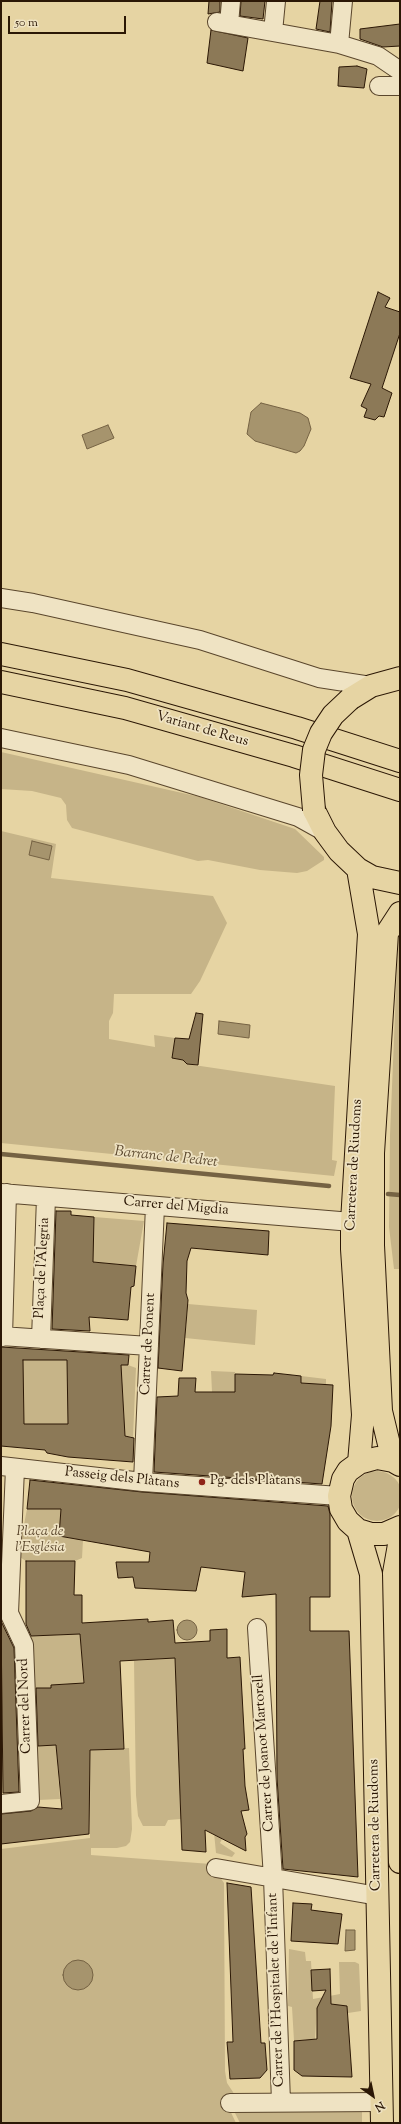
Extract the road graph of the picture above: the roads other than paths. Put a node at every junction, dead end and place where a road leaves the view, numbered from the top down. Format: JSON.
{"nodes":[{"id":1,"x":232,"y":1,"type":"edge"},
{"id":2,"x":276,"y":1,"type":"edge"},
{"id":3,"x":343,"y":1,"type":"edge"},
{"id":4,"x":273,"y":32,"type":"junction"},
{"id":5,"x":339,"y":44,"type":"junction"},
{"id":6,"x":400,"y":71,"type":"edge"},
{"id":7,"x":380,"y":86,"type":"dead end"},
{"id":8,"x":400,"y":86,"type":"edge"},
{"id":9,"x":1,"y":598,"type":"edge"},
{"id":10,"x":1,"y":654,"type":"edge"},
{"id":11,"x":400,"y":678,"type":"edge"},
{"id":12,"x":1,"y":682,"type":"edge"},
{"id":13,"x":371,"y":686,"type":"junction"},
{"id":14,"x":1,"y":738,"type":"edge"},
{"id":15,"x":400,"y":761,"type":"edge"},
{"id":16,"x":400,"y":790,"type":"edge"},
{"id":17,"x":324,"y":832,"type":"junction"},
{"id":18,"x":358,"y":869,"type":"junction"},
{"id":19,"x":400,"y":883,"type":"edge"},
{"id":20,"x":400,"y":913,"type":"edge"},
{"id":21,"x":4,"y":1193,"type":"edge"},
{"id":22,"x":46,"y":1196,"type":"junction"},
{"id":23,"x":155,"y":1206,"type":"junction"},
{"id":24,"x":352,"y":1222,"type":"junction"},
{"id":25,"x":2,"y":1336,"type":"edge"},
{"id":26,"x":41,"y":1339,"type":"junction"},
{"id":27,"x":149,"y":1346,"type":"junction"},
{"id":28,"x":358,"y":1463,"type":"junction"},
{"id":29,"x":396,"y":1463,"type":"edge"},
{"id":30,"x":8,"y":1467,"type":"edge"},
{"id":31,"x":142,"y":1482,"type":"junction"},
{"id":32,"x":339,"y":1496,"type":"junction"},
{"id":33,"x":400,"y":1527,"type":"edge"},
{"id":34,"x":6,"y":1530,"type":"edge"},
{"id":35,"x":358,"y":1530,"type":"junction"},
{"id":36,"x":400,"y":1539,"type":"edge"},
{"id":37,"x":5,"y":1613,"type":"edge"},
{"id":38,"x":258,"y":1628,"type":"dead end"},
{"id":39,"x":1,"y":1804,"type":"edge"},
{"id":40,"x":400,"y":1862,"type":"edge"},
{"id":41,"x":216,"y":1868,"type":"dead end"},
{"id":42,"x":273,"y":1878,"type":"junction"},
{"id":43,"x":378,"y":1896,"type":"junction"},
{"id":44,"x":281,"y":2102,"type":"junction"},
{"id":45,"x":230,"y":2103,"type":"dead end"},
{"id":46,"x":382,"y":2113,"type":"edge"}],
"edges":[{"from":1,"to":4,"type":"street"},
{"from":2,"to":4,"type":"street"},
{"from":3,"to":5,"type":"street"},
{"from":4,"to":5,"type":"street"},
{"from":5,"to":6,"type":"street"},
{"from":7,"to":8,"type":"street"},
{"from":9,"to":13,"type":"street"},
{"from":10,"to":15,"type":"main road","name":"Variant de Reus"},
{"from":11,"to":13,"type":"main road"},
{"from":12,"to":16,"type":"main road","name":"Variant de Reus"},
{"from":13,"to":17,"type":"main road","bridge":true},
{"from":14,"to":17,"type":"street"},
{"from":17,"to":18,"type":"main road"},
{"from":18,"to":19,"type":"main road"},
{"from":18,"to":24,"type":"main road","name":"Carretera de Riudoms"},
{"from":20,"to":29,"type":"main road","name":"Carretera de Riudoms"},
{"from":21,"to":22,"type":"street","name":"Carrer del Migdia"},
{"from":21,"to":25,"type":"street"},
{"from":22,"to":23,"type":"street","name":"Carrer del Migdia"},
{"from":22,"to":26,"type":"street","name":"Plaça de l'Alegria"},
{"from":23,"to":24,"type":"street","name":"Carrer del Migdia"},
{"from":23,"to":27,"type":"street","name":"Carrer de Ponent"},
{"from":24,"to":28,"type":"main road","name":"Carretera de Riudoms"},
{"from":25,"to":26,"type":"street"},
{"from":26,"to":27,"type":"street"},
{"from":27,"to":31,"type":"street","name":"Carrer de Ponent"},
{"from":28,"to":29,"type":"main road"},
{"from":28,"to":32,"type":"main road"},
{"from":30,"to":31,"type":"street","name":"Passeig dels Plàtans"},
{"from":30,"to":34,"type":"street"},
{"from":31,"to":32,"type":"street","name":"Passeig dels Plàtans"},
{"from":32,"to":35,"type":"main road"},
{"from":33,"to":35,"type":"main road"},
{"from":34,"to":37,"type":"street"},
{"from":35,"to":43,"type":"main road","name":"Carretera de Riudoms"},
{"from":36,"to":40,"type":"main road","name":"Carretera de Riudoms"},
{"from":37,"to":39,"type":"street","name":"Carrer del Nord"},
{"from":38,"to":42,"type":"street","name":"Carrer de Joanot Martorell"},
{"from":41,"to":42,"type":"street"},
{"from":42,"to":43,"type":"street"},
{"from":42,"to":44,"type":"street","name":"Carrer de l'Hospitalet de l'Infant"},
{"from":43,"to":46,"type":"main road","name":"Carretera de Riudoms"},
{"from":44,"to":45,"type":"street"},
{"from":44,"to":46,"type":"street"}]}
